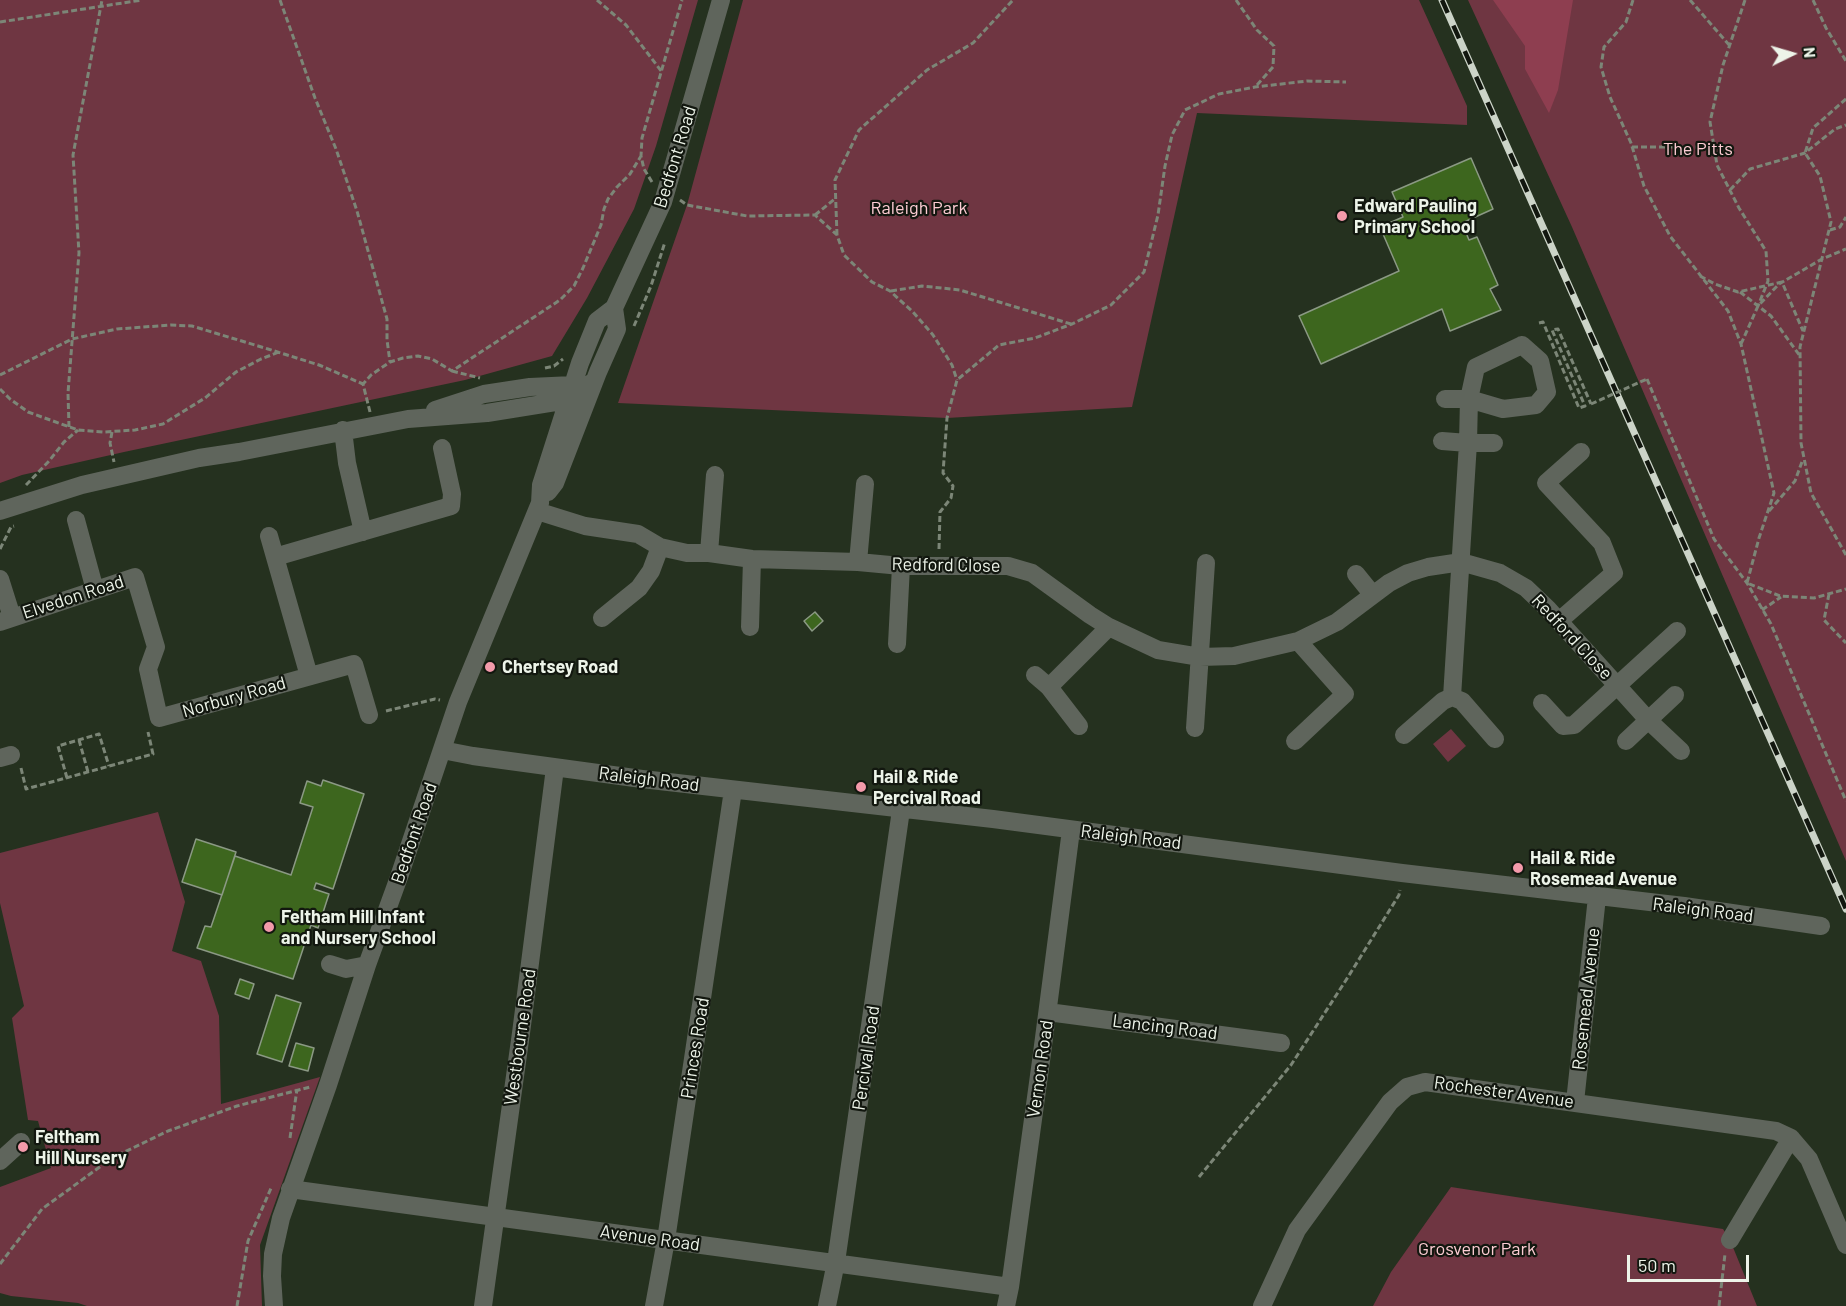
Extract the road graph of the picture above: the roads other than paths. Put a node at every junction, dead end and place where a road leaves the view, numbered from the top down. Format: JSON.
{"nodes":[{"id":1,"x":721,"y":0,"type":"edge"},
{"id":2,"x":614,"y":308,"type":"junction"},
{"id":3,"x":575,"y":397,"type":"junction"},
{"id":4,"x":1445,"y":399,"type":"dead end"},
{"id":5,"x":343,"y":430,"type":"junction"},
{"id":6,"x":1442,"y":441,"type":"dead end"},
{"id":7,"x":1468,"y":443,"type":"junction"},
{"id":8,"x":1494,"y":443,"type":"dead end"},
{"id":9,"x":442,"y":448,"type":"dead end"},
{"id":10,"x":1581,"y":452,"type":"dead end"},
{"id":11,"x":715,"y":475,"type":"dead end"},
{"id":12,"x":865,"y":484,"type":"dead end"},
{"id":13,"x":538,"y":507,"type":"junction"},
{"id":14,"x":0,"y":511,"type":"edge"},
{"id":15,"x":76,"y":520,"type":"dead end"},
{"id":16,"x":363,"y":532,"type":"junction"},
{"id":17,"x":269,"y":536,"type":"dead end"},
{"id":18,"x":660,"y":547,"type":"junction"},
{"id":19,"x":710,"y":553,"type":"junction"},
{"id":20,"x":275,"y":557,"type":"junction"},
{"id":21,"x":752,"y":559,"type":"junction"},
{"id":22,"x":858,"y":562,"type":"junction"},
{"id":23,"x":1461,"y":562,"type":"junction"},
{"id":24,"x":1206,"y":563,"type":"dead end"},
{"id":25,"x":901,"y":566,"type":"junction"},
{"id":26,"x":1356,"y":574,"type":"dead end"},
{"id":27,"x":0,"y":579,"type":"edge"},
{"id":28,"x":95,"y":590,"type":"junction"},
{"id":29,"x":1373,"y":595,"type":"junction"},
{"id":30,"x":603,"y":618,"type":"dead end"},
{"id":31,"x":6,"y":620,"type":"edge"},
{"id":32,"x":1559,"y":621,"type":"junction"},
{"id":33,"x":750,"y":627,"type":"dead end"},
{"id":34,"x":1109,"y":627,"type":"junction"},
{"id":35,"x":1677,"y":631,"type":"dead end"},
{"id":36,"x":1298,"y":641,"type":"junction"},
{"id":37,"x":897,"y":644,"type":"dead end"},
{"id":38,"x":1200,"y":657,"type":"junction"},
{"id":39,"x":1035,"y":675,"type":"dead end"},
{"id":40,"x":309,"y":676,"type":"junction"},
{"id":41,"x":1049,"y":687,"type":"junction"},
{"id":42,"x":1617,"y":687,"type":"junction"},
{"id":43,"x":1675,"y":695,"type":"dead end"},
{"id":44,"x":1452,"y":697,"type":"junction"},
{"id":45,"x":1542,"y":703,"type":"dead end"},
{"id":46,"x":369,"y":716,"type":"road end"},
{"id":47,"x":159,"y":718,"type":"joint"},
{"id":48,"x":1649,"y":721,"type":"junction"},
{"id":49,"x":1079,"y":726,"type":"dead end"},
{"id":50,"x":1195,"y":728,"type":"dead end"},
{"id":51,"x":1404,"y":735,"type":"dead end"},
{"id":52,"x":1495,"y":739,"type":"dead end"},
{"id":53,"x":1295,"y":741,"type":"dead end"},
{"id":54,"x":1626,"y":741,"type":"dead end"},
{"id":55,"x":442,"y":750,"type":"junction"},
{"id":56,"x":1681,"y":751,"type":"dead end"},
{"id":57,"x":555,"y":768,"type":"junction"},
{"id":58,"x":733,"y":790,"type":"junction"},
{"id":59,"x":901,"y":810,"type":"junction"},
{"id":60,"x":1071,"y":830,"type":"junction"},
{"id":61,"x":1597,"y":897,"type":"junction"},
{"id":62,"x":1821,"y":926,"type":"dead end"},
{"id":63,"x":330,"y":964,"type":"dead end"},
{"id":64,"x":367,"y":965,"type":"junction"},
{"id":65,"x":1048,"y":1012,"type":"junction"},
{"id":66,"x":1281,"y":1043,"type":"dead end"},
{"id":67,"x":1575,"y":1102,"type":"junction"},
{"id":68,"x":1791,"y":1138,"type":"junction"},
{"id":69,"x":21,"y":1142,"type":"dead end"},
{"id":70,"x":0,"y":1161,"type":"edge"},
{"id":71,"x":283,"y":1185,"type":"junction"},
{"id":72,"x":496,"y":1217,"type":"junction"},
{"id":73,"x":666,"y":1240,"type":"junction"},
{"id":74,"x":1730,"y":1240,"type":"road end"},
{"id":75,"x":1846,"y":1245,"type":"edge"},
{"id":76,"x":836,"y":1263,"type":"junction"},
{"id":77,"x":1010,"y":1287,"type":"junction"},
{"id":78,"x":274,"y":1306,"type":"edge"},
{"id":79,"x":483,"y":1306,"type":"edge"},
{"id":80,"x":654,"y":1306,"type":"edge"},
{"id":81,"x":826,"y":1306,"type":"edge"},
{"id":82,"x":1006,"y":1306,"type":"edge"},
{"id":83,"x":1262,"y":1306,"type":"edge"}],
"edges":[{"from":1,"to":2,"type":"street","name":"Bedfont Road"},
{"from":2,"to":3,"type":"street","name":"Bedfont Road"},
{"from":2,"to":3,"type":"street","name":"Bedfont Road"},
{"from":3,"to":5,"type":"street"},
{"from":3,"to":13,"type":"street","name":"Bedfont Road"},
{"from":4,"to":7,"type":"street"},
{"from":5,"to":14,"type":"street"},
{"from":5,"to":16,"type":"street"},
{"from":6,"to":7,"type":"street"},
{"from":7,"to":8,"type":"street"},
{"from":7,"to":23,"type":"street"},
{"from":9,"to":16,"type":"street"},
{"from":10,"to":32,"type":"street"},
{"from":11,"to":19,"type":"street"},
{"from":12,"to":22,"type":"street"},
{"from":13,"to":18,"type":"street","name":"Redford Close"},
{"from":13,"to":55,"type":"street","name":"Bedfont Road"},
{"from":15,"to":28,"type":"street"},
{"from":16,"to":20,"type":"street"},
{"from":17,"to":20,"type":"street","name":"Norbury Road"},
{"from":18,"to":19,"type":"street","name":"Redford Close"},
{"from":18,"to":30,"type":"street"},
{"from":19,"to":21,"type":"street","name":"Redford Close"},
{"from":20,"to":40,"type":"street","name":"Norbury Road"},
{"from":21,"to":22,"type":"street","name":"Redford Close"},
{"from":21,"to":33,"type":"street"},
{"from":22,"to":25,"type":"street","name":"Redford Close"},
{"from":23,"to":29,"type":"street","name":"Redford Close"},
{"from":23,"to":32,"type":"street","name":"Redford Close"},
{"from":23,"to":44,"type":"street"},
{"from":24,"to":38,"type":"street"},
{"from":25,"to":34,"type":"street","name":"Redford Close"},
{"from":25,"to":37,"type":"street"},
{"from":26,"to":29,"type":"street"},
{"from":27,"to":31,"type":"street","name":"Elvedon Road"},
{"from":28,"to":31,"type":"street","name":"Elvedon Road"},
{"from":28,"to":47,"type":"street","name":"Elvedon Road"},
{"from":29,"to":36,"type":"street","name":"Redford Close"},
{"from":32,"to":42,"type":"street","name":"Redford Close"},
{"from":34,"to":38,"type":"street","name":"Redford Close"},
{"from":34,"to":41,"type":"street"},
{"from":35,"to":42,"type":"street","name":"Redford Close"},
{"from":36,"to":38,"type":"street","name":"Redford Close"},
{"from":36,"to":53,"type":"street"},
{"from":38,"to":50,"type":"street"},
{"from":39,"to":41,"type":"street"},
{"from":40,"to":46,"type":"street","name":"Norbury Road"},
{"from":40,"to":47,"type":"street","name":"Norbury Road"},
{"from":41,"to":49,"type":"street"},
{"from":42,"to":45,"type":"street","name":"Redford Close"},
{"from":42,"to":48,"type":"street","name":"Redford Close"},
{"from":43,"to":48,"type":"street"},
{"from":44,"to":51,"type":"street"},
{"from":44,"to":52,"type":"street"},
{"from":48,"to":54,"type":"street"},
{"from":48,"to":56,"type":"street","name":"Redford Close"},
{"from":55,"to":57,"type":"street","name":"Raleigh Road"},
{"from":55,"to":64,"type":"street","name":"Bedfont Road"},
{"from":57,"to":58,"type":"street","name":"Raleigh Road"},
{"from":57,"to":72,"type":"street","name":"Westbourne Road"},
{"from":58,"to":59,"type":"street","name":"Raleigh Road"},
{"from":58,"to":73,"type":"street","name":"Princes Road"},
{"from":59,"to":60,"type":"street","name":"Raleigh Road"},
{"from":59,"to":76,"type":"street","name":"Percival Road"},
{"from":60,"to":61,"type":"street","name":"Raleigh Road"},
{"from":60,"to":65,"type":"street","name":"Vernon Road"},
{"from":61,"to":62,"type":"street","name":"Raleigh Road"},
{"from":61,"to":67,"type":"street","name":"Rosemead Avenue"},
{"from":63,"to":64,"type":"street"},
{"from":64,"to":71,"type":"street","name":"Bedfont Road"},
{"from":65,"to":66,"type":"street","name":"Lancing Road"},
{"from":65,"to":77,"type":"street","name":"Vernon Road"},
{"from":67,"to":68,"type":"street","name":"Rochester Avenue"},
{"from":67,"to":83,"type":"street","name":"Rochester Avenue"},
{"from":68,"to":74,"type":"street"},
{"from":68,"to":75,"type":"street"},
{"from":69,"to":70,"type":"street"},
{"from":71,"to":72,"type":"street","name":"Avenue Road"},
{"from":71,"to":78,"type":"street","name":"Bedfont Road"},
{"from":72,"to":73,"type":"street","name":"Avenue Road"},
{"from":72,"to":79,"type":"street","name":"Westbourne Road"},
{"from":73,"to":76,"type":"street","name":"Avenue Road"},
{"from":73,"to":80,"type":"street","name":"Princes Road"},
{"from":76,"to":77,"type":"street","name":"Avenue Road"},
{"from":76,"to":81,"type":"street","name":"Percival Road"},
{"from":77,"to":82,"type":"street","name":"Vernon Road"}]}
